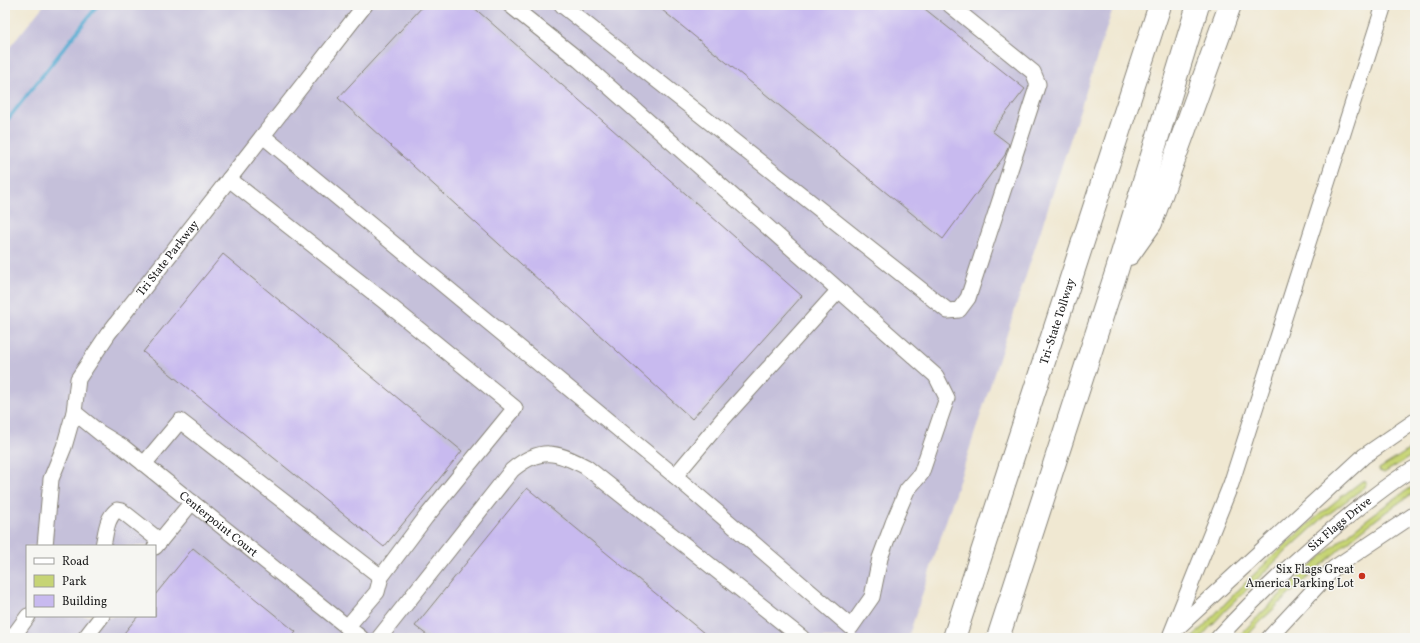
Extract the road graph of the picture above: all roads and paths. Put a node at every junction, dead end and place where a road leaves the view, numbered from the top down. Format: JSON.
{"nodes":[{"id":1,"x":365,"y":5,"type":"edge"},
{"id":2,"x":510,"y":5,"type":"edge"},
{"id":3,"x":562,"y":5,"type":"edge"},
{"id":4,"x":950,"y":5,"type":"edge"},
{"id":5,"x":1160,"y":5,"type":"edge"},
{"id":6,"x":1198,"y":5,"type":"edge"},
{"id":7,"x":1230,"y":5,"type":"edge"},
{"id":8,"x":1384,"y":5,"type":"edge"},
{"id":9,"x":263,"y":136,"type":"junction"},
{"id":10,"x":229,"y":179,"type":"junction"},
{"id":11,"x":1117,"y":270,"type":"junction"},
{"id":12,"x":839,"y":290,"type":"junction"},
{"id":13,"x":74,"y":412,"type":"junction"},
{"id":14,"x":1415,"y":421,"type":"edge"},
{"id":15,"x":144,"y":464,"type":"junction"},
{"id":16,"x":1415,"y":468,"type":"edge"},
{"id":17,"x":675,"y":476,"type":"junction"},
{"id":18,"x":192,"y":502,"type":"junction"},
{"id":19,"x":1415,"y":514,"type":"edge"},
{"id":20,"x":157,"y":544,"type":"edge"},
{"id":21,"x":45,"y":545,"type":"edge"},
{"id":22,"x":103,"y":545,"type":"edge"},
{"id":23,"x":381,"y":577,"type":"junction"},
{"id":24,"x":27,"y":617,"type":"edge"},
{"id":25,"x":90,"y":617,"type":"edge"},
{"id":26,"x":101,"y":617,"type":"edge"},
{"id":27,"x":347,"y":627,"type":"junction"},
{"id":28,"x":86,"y":637,"type":"edge"},
{"id":29,"x":12,"y":638,"type":"edge"},
{"id":30,"x":362,"y":638,"type":"edge"},
{"id":31,"x":379,"y":638,"type":"edge"},
{"id":32,"x":802,"y":638,"type":"edge"},
{"id":33,"x":954,"y":638,"type":"edge"},
{"id":34,"x":998,"y":638,"type":"edge"},
{"id":35,"x":1218,"y":638,"type":"edge"},
{"id":36,"x":1269,"y":638,"type":"edge"}],
"edges":[{"from":1,"to":9,"type":"street","name":"Tri State Parkway"},
{"from":2,"to":12,"type":"street"},
{"from":3,"to":4,"type":"street"},
{"from":5,"to":33,"type":"highway","name":"Tri-State Tollway"},
{"from":6,"to":11,"type":"highway"},
{"from":7,"to":11,"type":"highway"},
{"from":8,"to":14,"type":"street"},
{"from":9,"to":10,"type":"street","name":"Tri State Parkway"},
{"from":9,"to":17,"type":"street"},
{"from":10,"to":13,"type":"street","name":"Tri State Parkway"},
{"from":10,"to":23,"type":"street"},
{"from":11,"to":34,"type":"highway"},
{"from":12,"to":17,"type":"street"},
{"from":12,"to":17,"type":"street"},
{"from":13,"to":15,"type":"street","name":"Centerpoint Court"},
{"from":13,"to":21,"type":"street","name":"Tri State Parkway"},
{"from":15,"to":18,"type":"street","name":"Centerpoint Court"},
{"from":15,"to":23,"type":"street"},
{"from":16,"to":35,"type":"street","name":"Six Flags Drive"},
{"from":18,"to":20,"type":"street"},
{"from":18,"to":27,"type":"street","name":"Centerpoint Court"},
{"from":19,"to":36,"type":"street"},
{"from":20,"to":22,"type":"street"},
{"from":23,"to":27,"type":"street"},
{"from":24,"to":29,"type":"street"},
{"from":25,"to":28,"type":"street"},
{"from":26,"to":28,"type":"street"},
{"from":27,"to":30,"type":"street","name":"Centerpoint Court"},
{"from":31,"to":32,"type":"street"}]}
